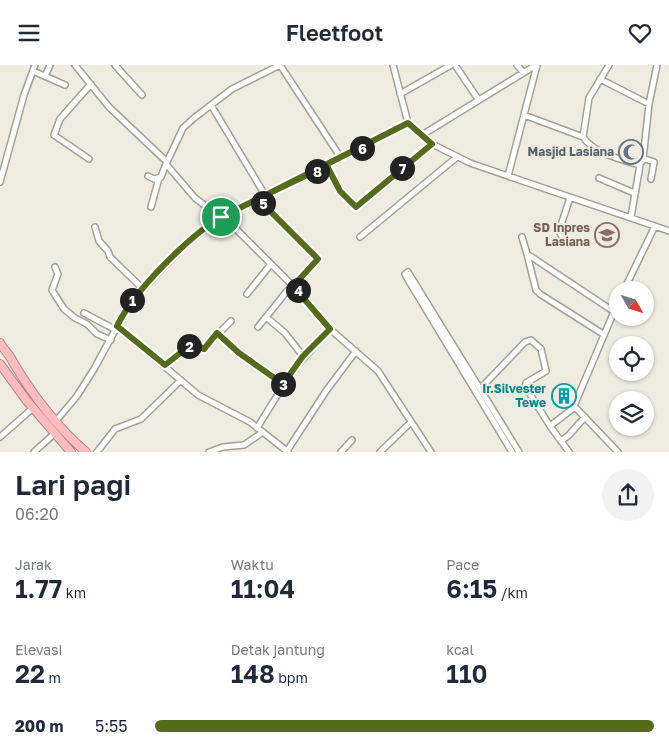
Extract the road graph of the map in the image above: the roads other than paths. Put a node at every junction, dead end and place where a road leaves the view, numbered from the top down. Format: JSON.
{"nodes":[{"id":1,"x":50,"y":65,"type":"edge"},
{"id":2,"x":74,"y":65,"type":"edge"},
{"id":3,"x":114,"y":65,"type":"edge"},
{"id":4,"x":280,"y":65,"type":"edge"},
{"id":5,"x":393,"y":65,"type":"edge"},
{"id":6,"x":451,"y":65,"type":"edge"},
{"id":7,"x":455,"y":65,"type":"edge"},
{"id":8,"x":517,"y":65,"type":"edge"},
{"id":9,"x":536,"y":65,"type":"edge"},
{"id":10,"x":609,"y":65,"type":"edge"},
{"id":11,"x":657,"y":65,"type":"edge"},
{"id":12,"x":34,"y":68,"type":"edge"},
{"id":13,"x":523,"y":72,"type":"junction"},
{"id":14,"x":45,"y":76,"type":"junction"},
{"id":15,"x":600,"y":79,"type":"junction"},
{"id":16,"x":91,"y":84,"type":"junction"},
{"id":17,"x":65,"y":85,"type":"dead end"},
{"id":18,"x":400,"y":94,"type":"junction"},
{"id":19,"x":142,"y":95,"type":"dead end"},
{"id":20,"x":478,"y":99,"type":"junction"},
{"id":21,"x":649,"y":104,"type":"junction"},
{"id":22,"x":211,"y":105,"type":"junction"},
{"id":23,"x":524,"y":115,"type":"junction"},
{"id":24,"x":408,"y":123,"type":"junction"},
{"id":25,"x":422,"y":135,"type":"junction"},
{"id":26,"x":583,"y":137,"type":"junction"},
{"id":27,"x":432,"y":144,"type":"junction"},
{"id":28,"x":457,"y":157,"type":"junction"},
{"id":29,"x":341,"y":158,"type":"junction"},
{"id":30,"x":88,"y":159,"type":"dead end"},
{"id":31,"x":166,"y":162,"type":"junction"},
{"id":32,"x":641,"y":162,"type":"junction"},
{"id":33,"x":327,"y":166,"type":"junction"},
{"id":34,"x":148,"y":176,"type":"dead end"},
{"id":35,"x":508,"y":176,"type":"junction"},
{"id":36,"x":159,"y":178,"type":"junction"},
{"id":37,"x":599,"y":178,"type":"dead end"},
{"id":38,"x":651,"y":179,"type":"dead end"},
{"id":39,"x":0,"y":182,"type":"edge"},
{"id":40,"x":634,"y":193,"type":"junction"},
{"id":41,"x":265,"y":195,"type":"junction"},
{"id":42,"x":570,"y":198,"type":"junction"},
{"id":43,"x":258,"y":199,"type":"junction"},
{"id":44,"x":152,"y":207,"type":"dead end"},
{"id":45,"x":221,"y":217,"type":"junction"},
{"id":46,"x":631,"y":217,"type":"junction"},
{"id":47,"x":655,"y":226,"type":"junction"},
{"id":48,"x":95,"y":227,"type":"dead end"},
{"id":49,"x":669,"y":231,"type":"edge"},
{"id":50,"x":561,"y":235,"type":"dead end"},
{"id":51,"x":360,"y":237,"type":"dead end"},
{"id":52,"x":522,"y":237,"type":"dead end"},
{"id":53,"x":527,"y":254,"type":"junction"},
{"id":54,"x":271,"y":264,"type":"junction"},
{"id":55,"x":55,"y":267,"type":"dead end"},
{"id":56,"x":628,"y":281,"type":"edge"},
{"id":57,"x":293,"y":286,"type":"junction"},
{"id":58,"x":143,"y":289,"type":"junction"},
{"id":59,"x":247,"y":294,"type":"dead end"},
{"id":60,"x":609,"y":308,"type":"edge"},
{"id":61,"x":84,"y":313,"type":"dead end"},
{"id":62,"x":266,"y":317,"type":"junction"},
{"id":63,"x":609,"y":320,"type":"edge"},
{"id":64,"x":231,"y":321,"type":"dead end"},
{"id":65,"x":258,"y":327,"type":"dead end"},
{"id":66,"x":116,"y":328,"type":"junction"},
{"id":67,"x":330,"y":329,"type":"junction"},
{"id":68,"x":217,"y":333,"type":"junction"},
{"id":69,"x":603,"y":334,"type":"junction"},
{"id":70,"x":111,"y":339,"type":"junction"},
{"id":71,"x":0,"y":343,"type":"edge"},
{"id":72,"x":356,"y":351,"type":"junction"},
{"id":73,"x":303,"y":356,"type":"junction"},
{"id":74,"x":0,"y":364,"type":"edge"},
{"id":75,"x":165,"y":365,"type":"junction"},
{"id":76,"x":181,"y":380,"type":"junction"},
{"id":77,"x":283,"y":384,"type":"junction"},
{"id":78,"x":480,"y":389,"type":"junction"},
{"id":79,"x":574,"y":407,"type":"junction"},
{"id":80,"x":33,"y":408,"type":"junction"},
{"id":81,"x":585,"y":417,"type":"junction"},
{"id":82,"x":56,"y":421,"type":"junction"},
{"id":83,"x":411,"y":422,"type":"junction"},
{"id":84,"x":550,"y":426,"type":"junction"},
{"id":85,"x":258,"y":428,"type":"junction"},
{"id":86,"x":262,"y":432,"type":"junction"},
{"id":87,"x":54,"y":433,"type":"junction"},
{"id":88,"x":0,"y":437,"type":"edge"},
{"id":89,"x":352,"y":440,"type":"dead end"},
{"id":90,"x":561,"y":441,"type":"junction"},
{"id":91,"x":512,"y":449,"type":"edge"},
{"id":92,"x":34,"y":451,"type":"edge"},
{"id":93,"x":71,"y":451,"type":"edge"},
{"id":94,"x":86,"y":451,"type":"edge"},
{"id":95,"x":97,"y":451,"type":"edge"},
{"id":96,"x":209,"y":451,"type":"edge"},
{"id":97,"x":288,"y":451,"type":"edge"},
{"id":98,"x":341,"y":451,"type":"edge"},
{"id":99,"x":380,"y":451,"type":"edge"},
{"id":100,"x":431,"y":451,"type":"edge"},
{"id":101,"x":519,"y":451,"type":"edge"},
{"id":102,"x":569,"y":451,"type":"edge"},
{"id":103,"x":618,"y":451,"type":"edge"}],
"edges":[{"from":1,"to":14,"type":"street"},
{"from":2,"to":16,"type":"street"},
{"from":3,"to":19,"type":"street"},
{"from":4,"to":22,"type":"street"},
{"from":4,"to":29,"type":"street"},
{"from":5,"to":18,"type":"street"},
{"from":6,"to":18,"type":"street"},
{"from":7,"to":20,"type":"street"},
{"from":8,"to":13,"type":"street"},
{"from":9,"to":13,"type":"street"},
{"from":9,"to":23,"type":"street"},
{"from":10,"to":15,"type":"street"},
{"from":11,"to":21,"type":"street"},
{"from":12,"to":14,"type":"street"},
{"from":12,"to":39,"type":"street"},
{"from":13,"to":20,"type":"street"},
{"from":14,"to":17,"type":"street"},
{"from":15,"to":21,"type":"street"},
{"from":15,"to":26,"type":"street"},
{"from":16,"to":30,"type":"street"},
{"from":16,"to":31,"type":"street"},
{"from":18,"to":24,"type":"street"},
{"from":20,"to":25,"type":"street"},
{"from":21,"to":32,"type":"street"},
{"from":22,"to":31,"type":"street"},
{"from":22,"to":41,"type":"street"},
{"from":23,"to":26,"type":"street"},
{"from":23,"to":35,"type":"street"},
{"from":24,"to":25,"type":"street"},
{"from":24,"to":29,"type":"street"},
{"from":25,"to":27,"type":"street"},
{"from":26,"to":32,"type":"street"},
{"from":27,"to":28,"type":"street"},
{"from":27,"to":33,"type":"street"},
{"from":28,"to":35,"type":"street"},
{"from":28,"to":51,"type":"street"},
{"from":29,"to":33,"type":"street"},
{"from":31,"to":36,"type":"street"},
{"from":31,"to":45,"type":"street"},
{"from":32,"to":38,"type":"street"},
{"from":32,"to":40,"type":"street"},
{"from":33,"to":41,"type":"street"},
{"from":34,"to":36,"type":"street"},
{"from":35,"to":42,"type":"street"},
{"from":36,"to":44,"type":"street"},
{"from":37,"to":40,"type":"street"},
{"from":40,"to":46,"type":"street"},
{"from":41,"to":43,"type":"street"},
{"from":42,"to":46,"type":"street"},
{"from":42,"to":50,"type":"street"},
{"from":43,"to":45,"type":"street"},
{"from":43,"to":57,"type":"street"},
{"from":45,"to":54,"type":"street"},
{"from":45,"to":58,"type":"street"},
{"from":46,"to":47,"type":"street"},
{"from":47,"to":49,"type":"street"},
{"from":47,"to":56,"type":"street"},
{"from":48,"to":58,"type":"street"},
{"from":52,"to":53,"type":"street"},
{"from":53,"to":60,"type":"street"},
{"from":53,"to":69,"type":"street"},
{"from":54,"to":57,"type":"street"},
{"from":54,"to":59,"type":"street"},
{"from":55,"to":70,"type":"street"},
{"from":57,"to":62,"type":"street"},
{"from":57,"to":67,"type":"street"},
{"from":58,"to":66,"type":"street"},
{"from":61,"to":66,"type":"street"},
{"from":62,"to":65,"type":"street"},
{"from":62,"to":73,"type":"street"},
{"from":63,"to":69,"type":"street"},
{"from":64,"to":68,"type":"street"},
{"from":66,"to":70,"type":"street"},
{"from":66,"to":75,"type":"street"},
{"from":67,"to":72,"type":"street"},
{"from":67,"to":73,"type":"street"},
{"from":68,"to":75,"type":"street"},
{"from":68,"to":77,"type":"street"},
{"from":69,"to":79,"type":"street"},
{"from":70,"to":82,"type":"street"},
{"from":71,"to":82,"type":"highway"},
{"from":72,"to":83,"type":"street"},
{"from":72,"to":97,"type":"street"},
{"from":73,"to":77,"type":"street"},
{"from":74,"to":80,"type":"highway"},
{"from":75,"to":76,"type":"street"},
{"from":76,"to":85,"type":"street"},
{"from":76,"to":95,"type":"street"},
{"from":77,"to":85,"type":"street"},
{"from":78,"to":84,"type":"street"},
{"from":78,"to":91,"type":"street"},
{"from":78,"to":91,"type":"street"},
{"from":79,"to":81,"type":"street"},
{"from":79,"to":84,"type":"street"},
{"from":80,"to":87,"type":"highway"},
{"from":80,"to":88,"type":"street"},
{"from":81,"to":90,"type":"street"},
{"from":81,"to":103,"type":"street"},
{"from":82,"to":94,"type":"highway"},
{"from":83,"to":99,"type":"street"},
{"from":83,"to":100,"type":"street"},
{"from":84,"to":90,"type":"street"},
{"from":85,"to":86,"type":"street"},
{"from":86,"to":96,"type":"street"},
{"from":86,"to":97,"type":"street"},
{"from":87,"to":92,"type":"street"},
{"from":87,"to":93,"type":"highway"},
{"from":89,"to":98,"type":"street"},
{"from":90,"to":102,"type":"street"},
{"from":91,"to":101,"type":"street"}]}
